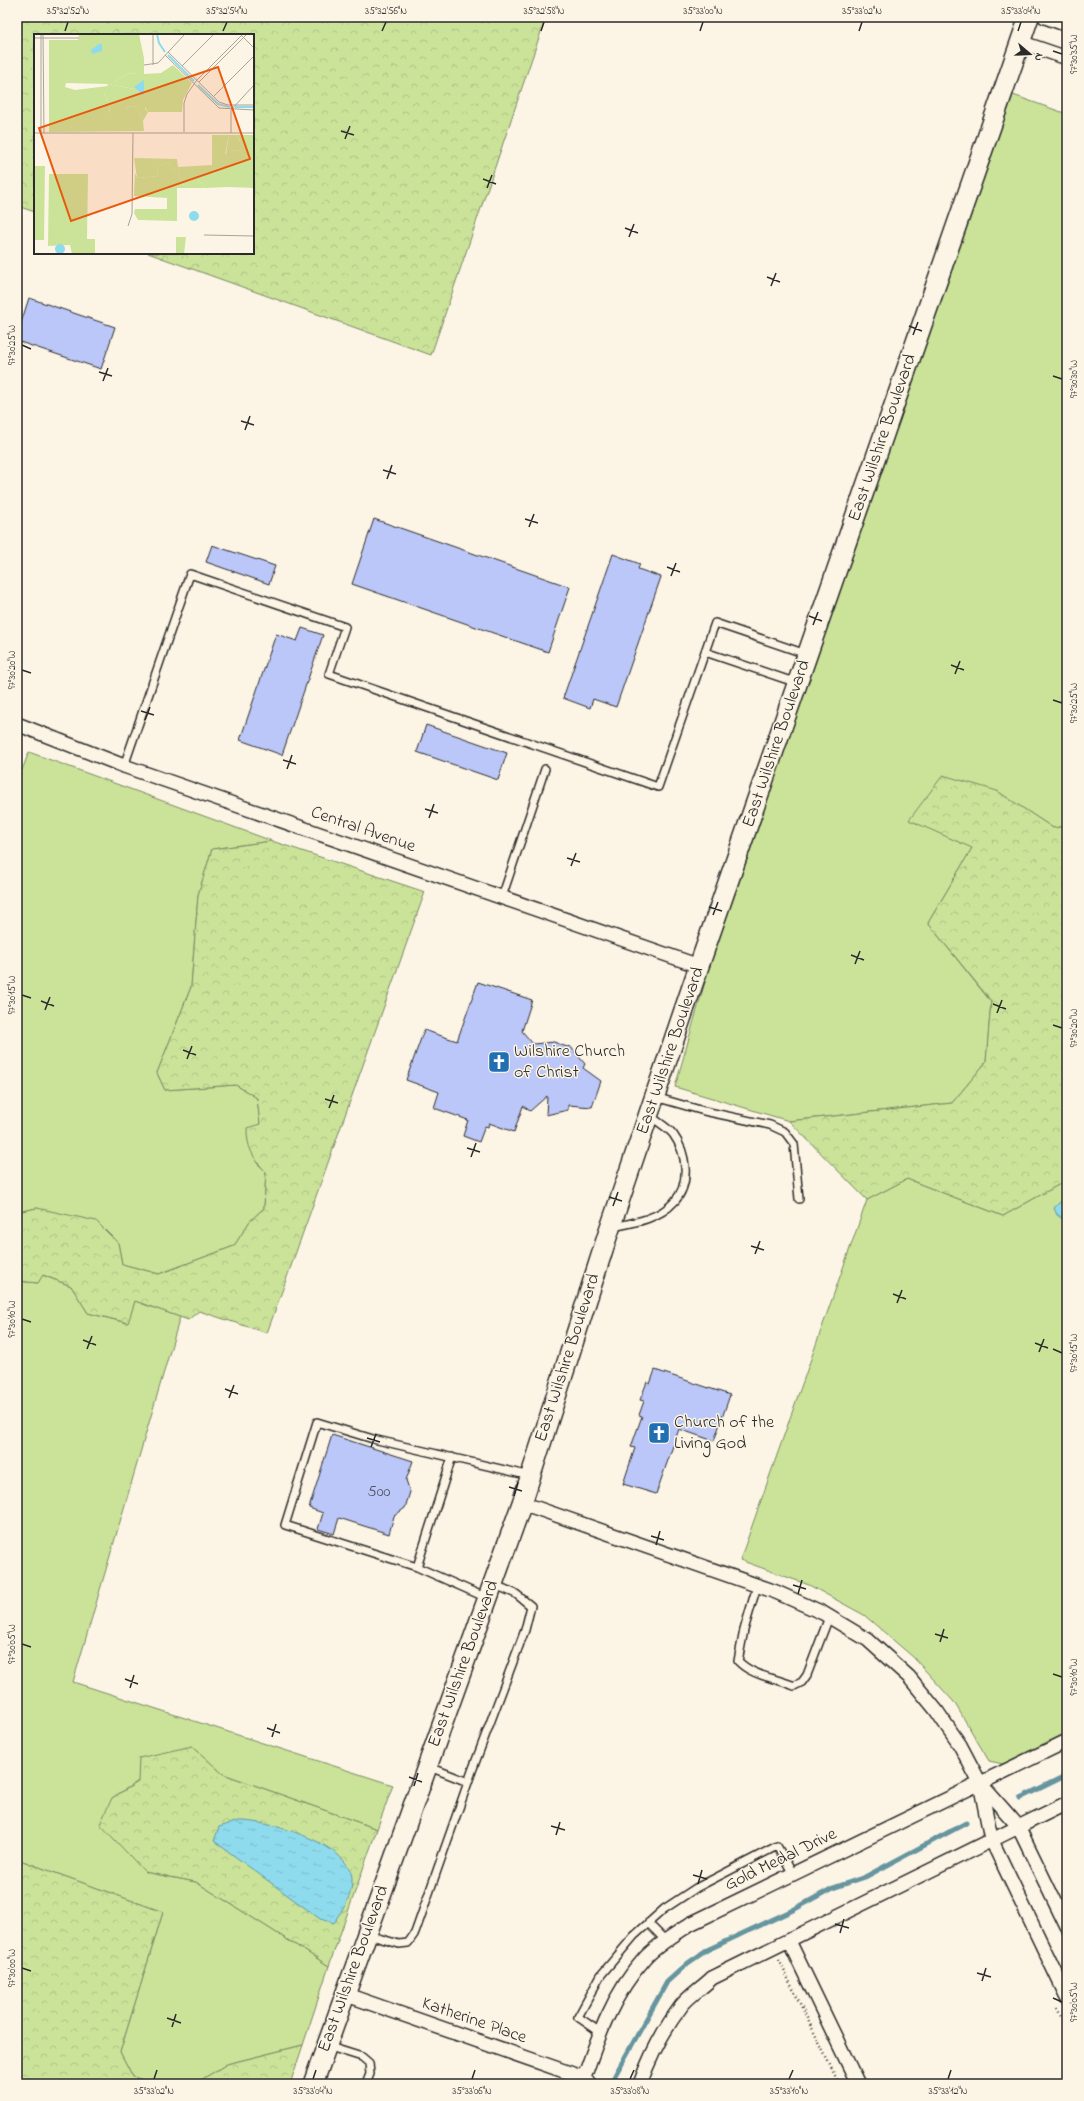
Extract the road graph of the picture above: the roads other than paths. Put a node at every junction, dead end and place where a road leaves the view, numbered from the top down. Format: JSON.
{"nodes":[{"id":1,"x":1029,"y":17,"type":"edge"},
{"id":2,"x":1045,"y":17,"type":"edge"},
{"id":3,"x":1067,"y":25,"type":"edge"},
{"id":4,"x":1020,"y":42,"type":"junction"},
{"id":5,"x":1067,"y":58,"type":"edge"},
{"id":6,"x":705,"y":652,"type":"junction"},
{"id":7,"x":808,"y":655,"type":"junction"},
{"id":8,"x":798,"y":683,"type":"junction"},
{"id":9,"x":17,"y":724,"type":"edge"},
{"id":10,"x":124,"y":766,"type":"junction"},
{"id":11,"x":545,"y":769,"type":"dead end"},
{"id":12,"x":502,"y":898,"type":"junction"},
{"id":13,"x":699,"y":966,"type":"junction"},
{"id":14,"x":652,"y":1106,"type":"junction"},
{"id":15,"x":799,"y":1199,"type":"dead end"},
{"id":16,"x":611,"y":1227,"type":"junction"},
{"id":17,"x":452,"y":1457,"type":"junction"},
{"id":18,"x":530,"y":1476,"type":"junction"},
{"id":19,"x":522,"y":1504,"type":"junction"},
{"id":20,"x":417,"y":1567,"type":"junction"},
{"id":21,"x":758,"y":1586,"type":"junction"},
{"id":22,"x":490,"y":1591,"type":"junction"},
{"id":23,"x":829,"y":1617,"type":"junction"},
{"id":24,"x":1067,"y":1741,"type":"edge"},
{"id":25,"x":427,"y":1766,"type":"junction"},
{"id":26,"x":468,"y":1782,"type":"junction"},
{"id":27,"x":980,"y":1783,"type":"junction"},
{"id":28,"x":1067,"y":1803,"type":"edge"},
{"id":29,"x":1018,"y":1826,"type":"junction"},
{"id":30,"x":991,"y":1839,"type":"junction"},
{"id":31,"x":793,"y":1874,"type":"junction"},
{"id":32,"x":648,"y":1923,"type":"junction"},
{"id":33,"x":1067,"y":1927,"type":"edge"},
{"id":34,"x":366,"y":1935,"type":"junction"},
{"id":35,"x":666,"y":1941,"type":"junction"},
{"id":36,"x":789,"y":1941,"type":"junction"},
{"id":37,"x":344,"y":1994,"type":"junction"},
{"id":38,"x":1067,"y":1997,"type":"edge"},
{"id":39,"x":600,"y":2032,"type":"junction"},
{"id":40,"x":327,"y":2046,"type":"junction"},
{"id":41,"x":585,"y":2082,"type":"edge"},
{"id":42,"x":313,"y":2084,"type":"edge"},
{"id":43,"x":366,"y":2084,"type":"edge"},
{"id":44,"x":640,"y":2084,"type":"edge"},
{"id":45,"x":858,"y":2084,"type":"edge"}],
"edges":[{"from":1,"to":4,"type":"street","name":"East Wilshire Boulevard"},
{"from":2,"to":3,"type":"street"},
{"from":4,"to":5,"type":"street"},
{"from":4,"to":7,"type":"street","name":"East Wilshire Boulevard"},
{"from":6,"to":7,"type":"lane"},
{"from":6,"to":8,"type":"lane"},
{"from":6,"to":10,"type":"lane"},
{"from":7,"to":8,"type":"street","name":"East Wilshire Boulevard"},
{"from":8,"to":13,"type":"street","name":"East Wilshire Boulevard"},
{"from":9,"to":10,"type":"street","name":"Central Avenue"},
{"from":10,"to":12,"type":"street","name":"Central Avenue"},
{"from":11,"to":12,"type":"lane"},
{"from":12,"to":13,"type":"street","name":"Central Avenue"},
{"from":13,"to":14,"type":"street","name":"East Wilshire Boulevard"},
{"from":14,"to":15,"type":"lane"},
{"from":14,"to":16,"type":"street","name":"East Wilshire Boulevard"},
{"from":14,"to":16,"type":"lane"},
{"from":16,"to":18,"type":"street","name":"East Wilshire Boulevard"},
{"from":17,"to":18,"type":"lane"},
{"from":17,"to":20,"type":"lane"},
{"from":17,"to":20,"type":"lane"},
{"from":18,"to":19,"type":"street","name":"East Wilshire Boulevard"},
{"from":19,"to":21,"type":"street"},
{"from":19,"to":22,"type":"street","name":"East Wilshire Boulevard"},
{"from":20,"to":22,"type":"lane"},
{"from":21,"to":23,"type":"street"},
{"from":21,"to":23,"type":"lane"},
{"from":22,"to":25,"type":"street","name":"East Wilshire Boulevard"},
{"from":22,"to":26,"type":"lane"},
{"from":23,"to":27,"type":"street"},
{"from":24,"to":27,"type":"street","name":"Gold Medal Drive"},
{"from":25,"to":26,"type":"lane"},
{"from":25,"to":34,"type":"street","name":"East Wilshire Boulevard"},
{"from":26,"to":34,"type":"lane"},
{"from":27,"to":29,"type":"street"},
{"from":27,"to":30,"type":"street"},
{"from":27,"to":31,"type":"street","name":"Gold Medal Drive"},
{"from":28,"to":29,"type":"street"},
{"from":29,"to":30,"type":"street"},
{"from":29,"to":33,"type":"street"},
{"from":30,"to":36,"type":"street"},
{"from":30,"to":38,"type":"street"},
{"from":31,"to":32,"type":"lane"},
{"from":31,"to":35,"type":"street","name":"Gold Medal Drive"},
{"from":32,"to":35,"type":"lane"},
{"from":32,"to":39,"type":"lane"},
{"from":34,"to":37,"type":"street","name":"East Wilshire Boulevard"},
{"from":35,"to":39,"type":"street","name":"Gold Medal Drive"},
{"from":36,"to":44,"type":"street"},
{"from":36,"to":45,"type":"street"},
{"from":37,"to":40,"type":"street","name":"East Wilshire Boulevard"},
{"from":37,"to":41,"type":"street","name":"Katherine Place"},
{"from":39,"to":41,"type":"street","name":"Gold Medal Drive"},
{"from":40,"to":42,"type":"street","name":"East Wilshire Boulevard"},
{"from":40,"to":43,"type":"lane"}]}
